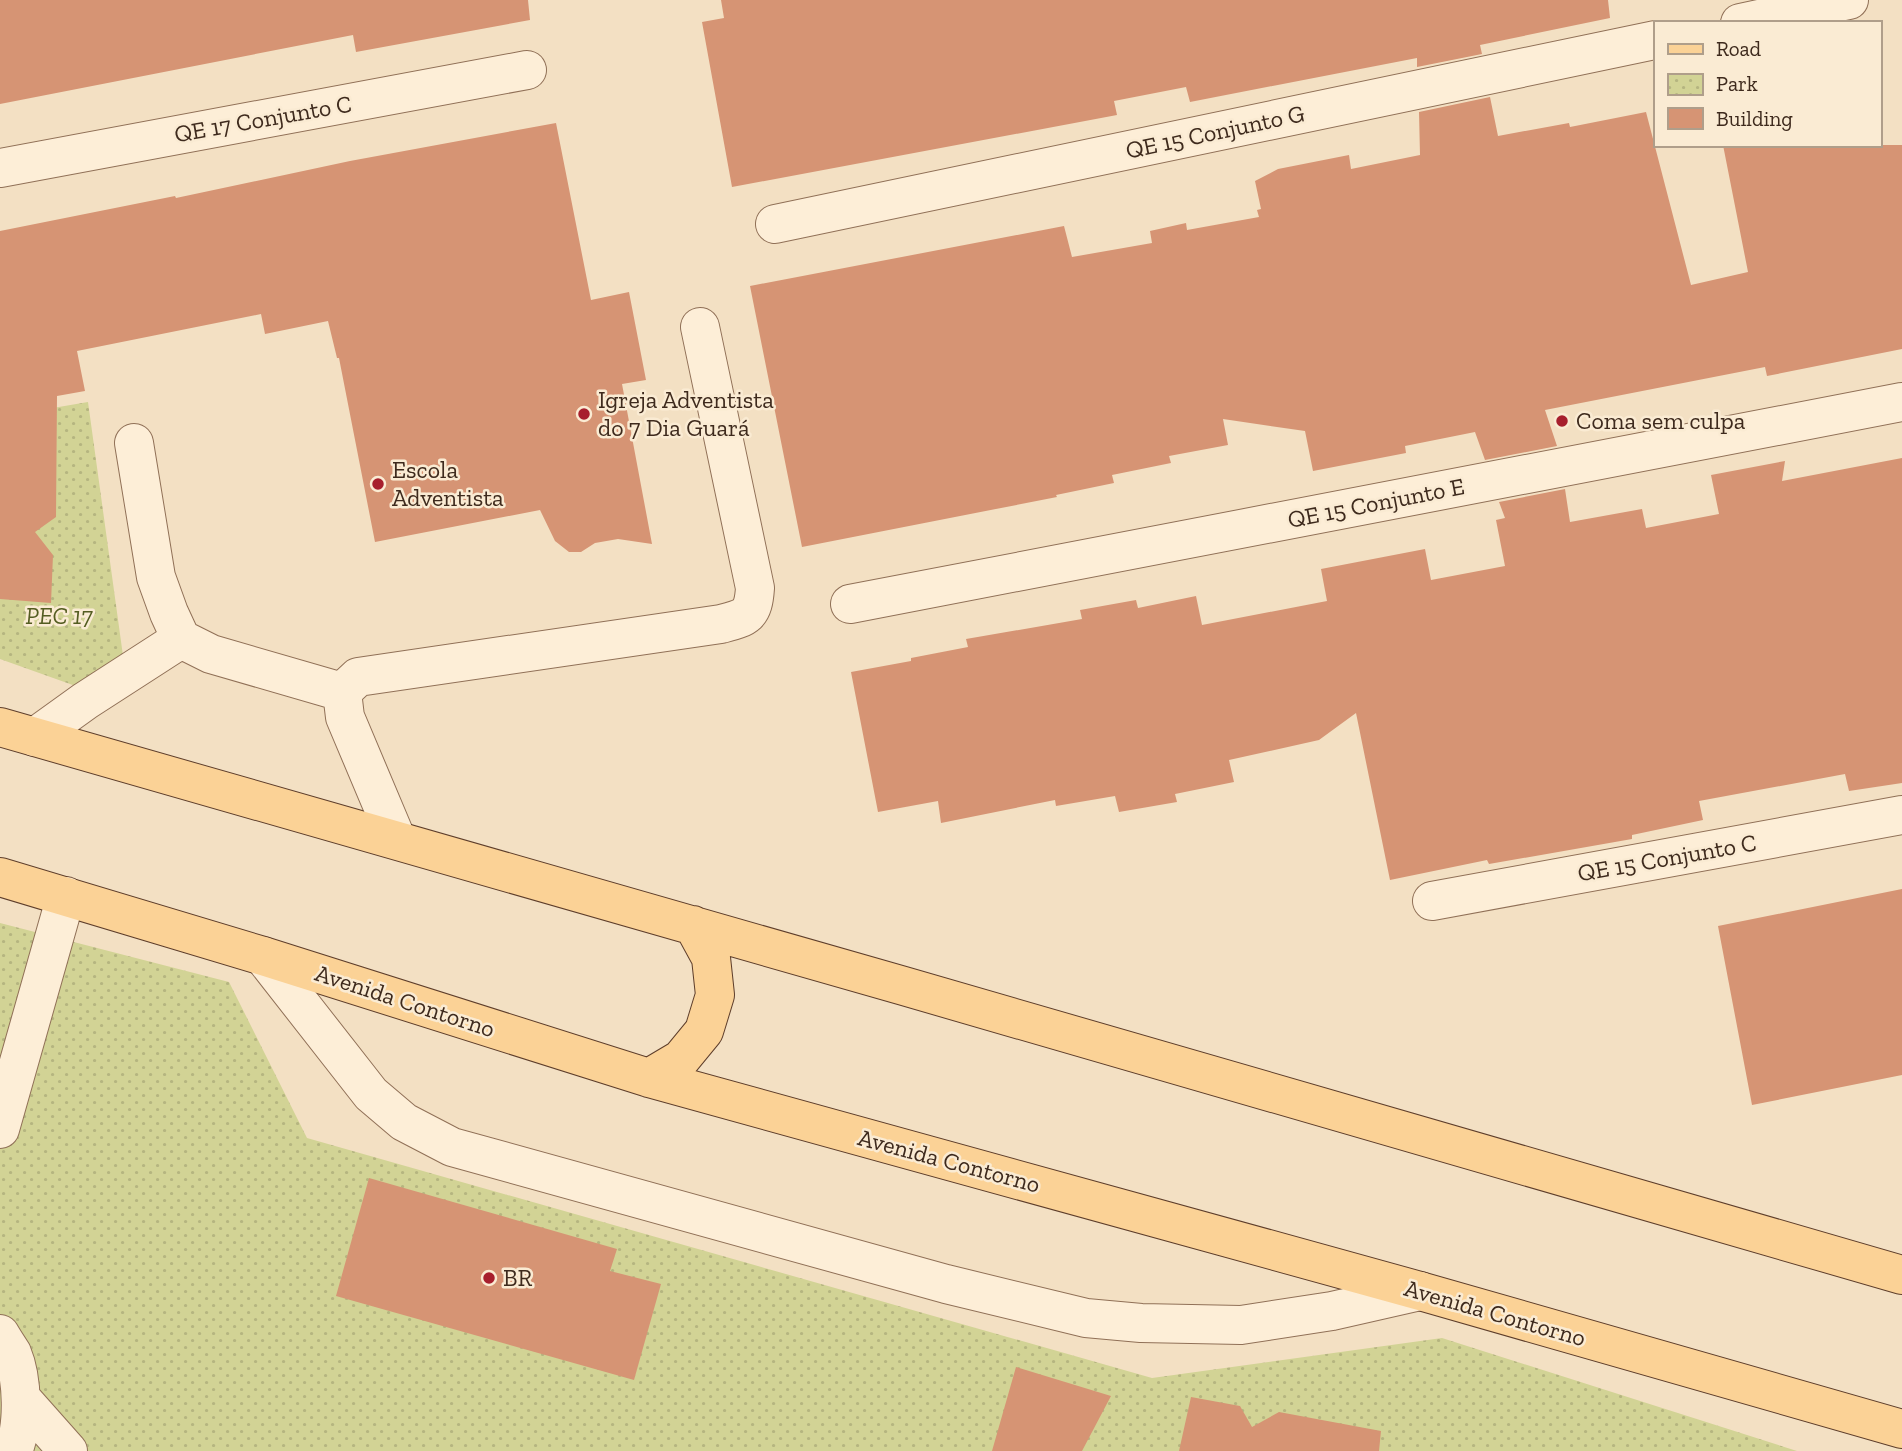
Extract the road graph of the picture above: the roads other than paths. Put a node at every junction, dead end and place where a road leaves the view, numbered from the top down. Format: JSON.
{"nodes":[{"id":1,"x":1849,"y":0,"type":"edge"},
{"id":2,"x":1749,"y":21,"type":"edge"},
{"id":3,"x":1654,"y":40,"type":"edge"},
{"id":4,"x":527,"y":70,"type":"dead end"},
{"id":5,"x":0,"y":168,"type":"edge"},
{"id":6,"x":775,"y":225,"type":"dead end"},
{"id":7,"x":700,"y":327,"type":"dead end"},
{"id":8,"x":1902,"y":402,"type":"edge"},
{"id":9,"x":134,"y":443,"type":"dead end"},
{"id":10,"x":850,"y":604,"type":"dead end"},
{"id":11,"x":181,"y":639,"type":"junction"},
{"id":12,"x":342,"y":692,"type":"junction"},
{"id":13,"x":17,"y":732,"type":"edge"},
{"id":14,"x":1902,"y":815,"type":"edge"},
{"id":15,"x":396,"y":838,"type":"junction"},
{"id":16,"x":0,"y":877,"type":"edge"},
{"id":17,"x":66,"y":897,"type":"junction"},
{"id":18,"x":1432,"y":901,"type":"dead end"},
{"id":19,"x":693,"y":925,"type":"junction"},
{"id":20,"x":263,"y":956,"type":"junction"},
{"id":21,"x":649,"y":1078,"type":"junction"},
{"id":22,"x":0,"y":1129,"type":"edge"},
{"id":23,"x":1902,"y":1275,"type":"edge"},
{"id":24,"x":1420,"y":1291,"type":"junction"},
{"id":25,"x":0,"y":1334,"type":"edge"},
{"id":26,"x":21,"y":1398,"type":"junction"},
{"id":27,"x":1902,"y":1429,"type":"edge"},
{"id":28,"x":13,"y":1451,"type":"edge"},
{"id":29,"x":68,"y":1451,"type":"edge"}],
"edges":[{"from":1,"to":2,"type":"street"},
{"from":3,"to":6,"type":"street","name":"QE 15 Conjunto G"},
{"from":4,"to":5,"type":"street","name":"QE 17 Conjunto C"},
{"from":7,"to":12,"type":"street"},
{"from":8,"to":10,"type":"street","name":"QE 15 Conjunto E"},
{"from":9,"to":11,"type":"street"},
{"from":11,"to":12,"type":"street"},
{"from":11,"to":13,"type":"street"},
{"from":12,"to":15,"type":"street"},
{"from":13,"to":15,"type":"main road"},
{"from":14,"to":18,"type":"street","name":"QE 15 Conjunto C"},
{"from":15,"to":19,"type":"main road"},
{"from":16,"to":17,"type":"main road","name":"Avenida Contorno"},
{"from":17,"to":20,"type":"main road","name":"Avenida Contorno"},
{"from":17,"to":22,"type":"street"},
{"from":19,"to":21,"type":"main road"},
{"from":19,"to":23,"type":"main road"},
{"from":20,"to":21,"type":"main road","name":"Avenida Contorno"},
{"from":20,"to":24,"type":"street"},
{"from":21,"to":24,"type":"main road","name":"Avenida Contorno"},
{"from":24,"to":27,"type":"main road","name":"Avenida Contorno"},
{"from":25,"to":26,"type":"street"},
{"from":26,"to":28,"type":"street"},
{"from":26,"to":29,"type":"street"}]}
